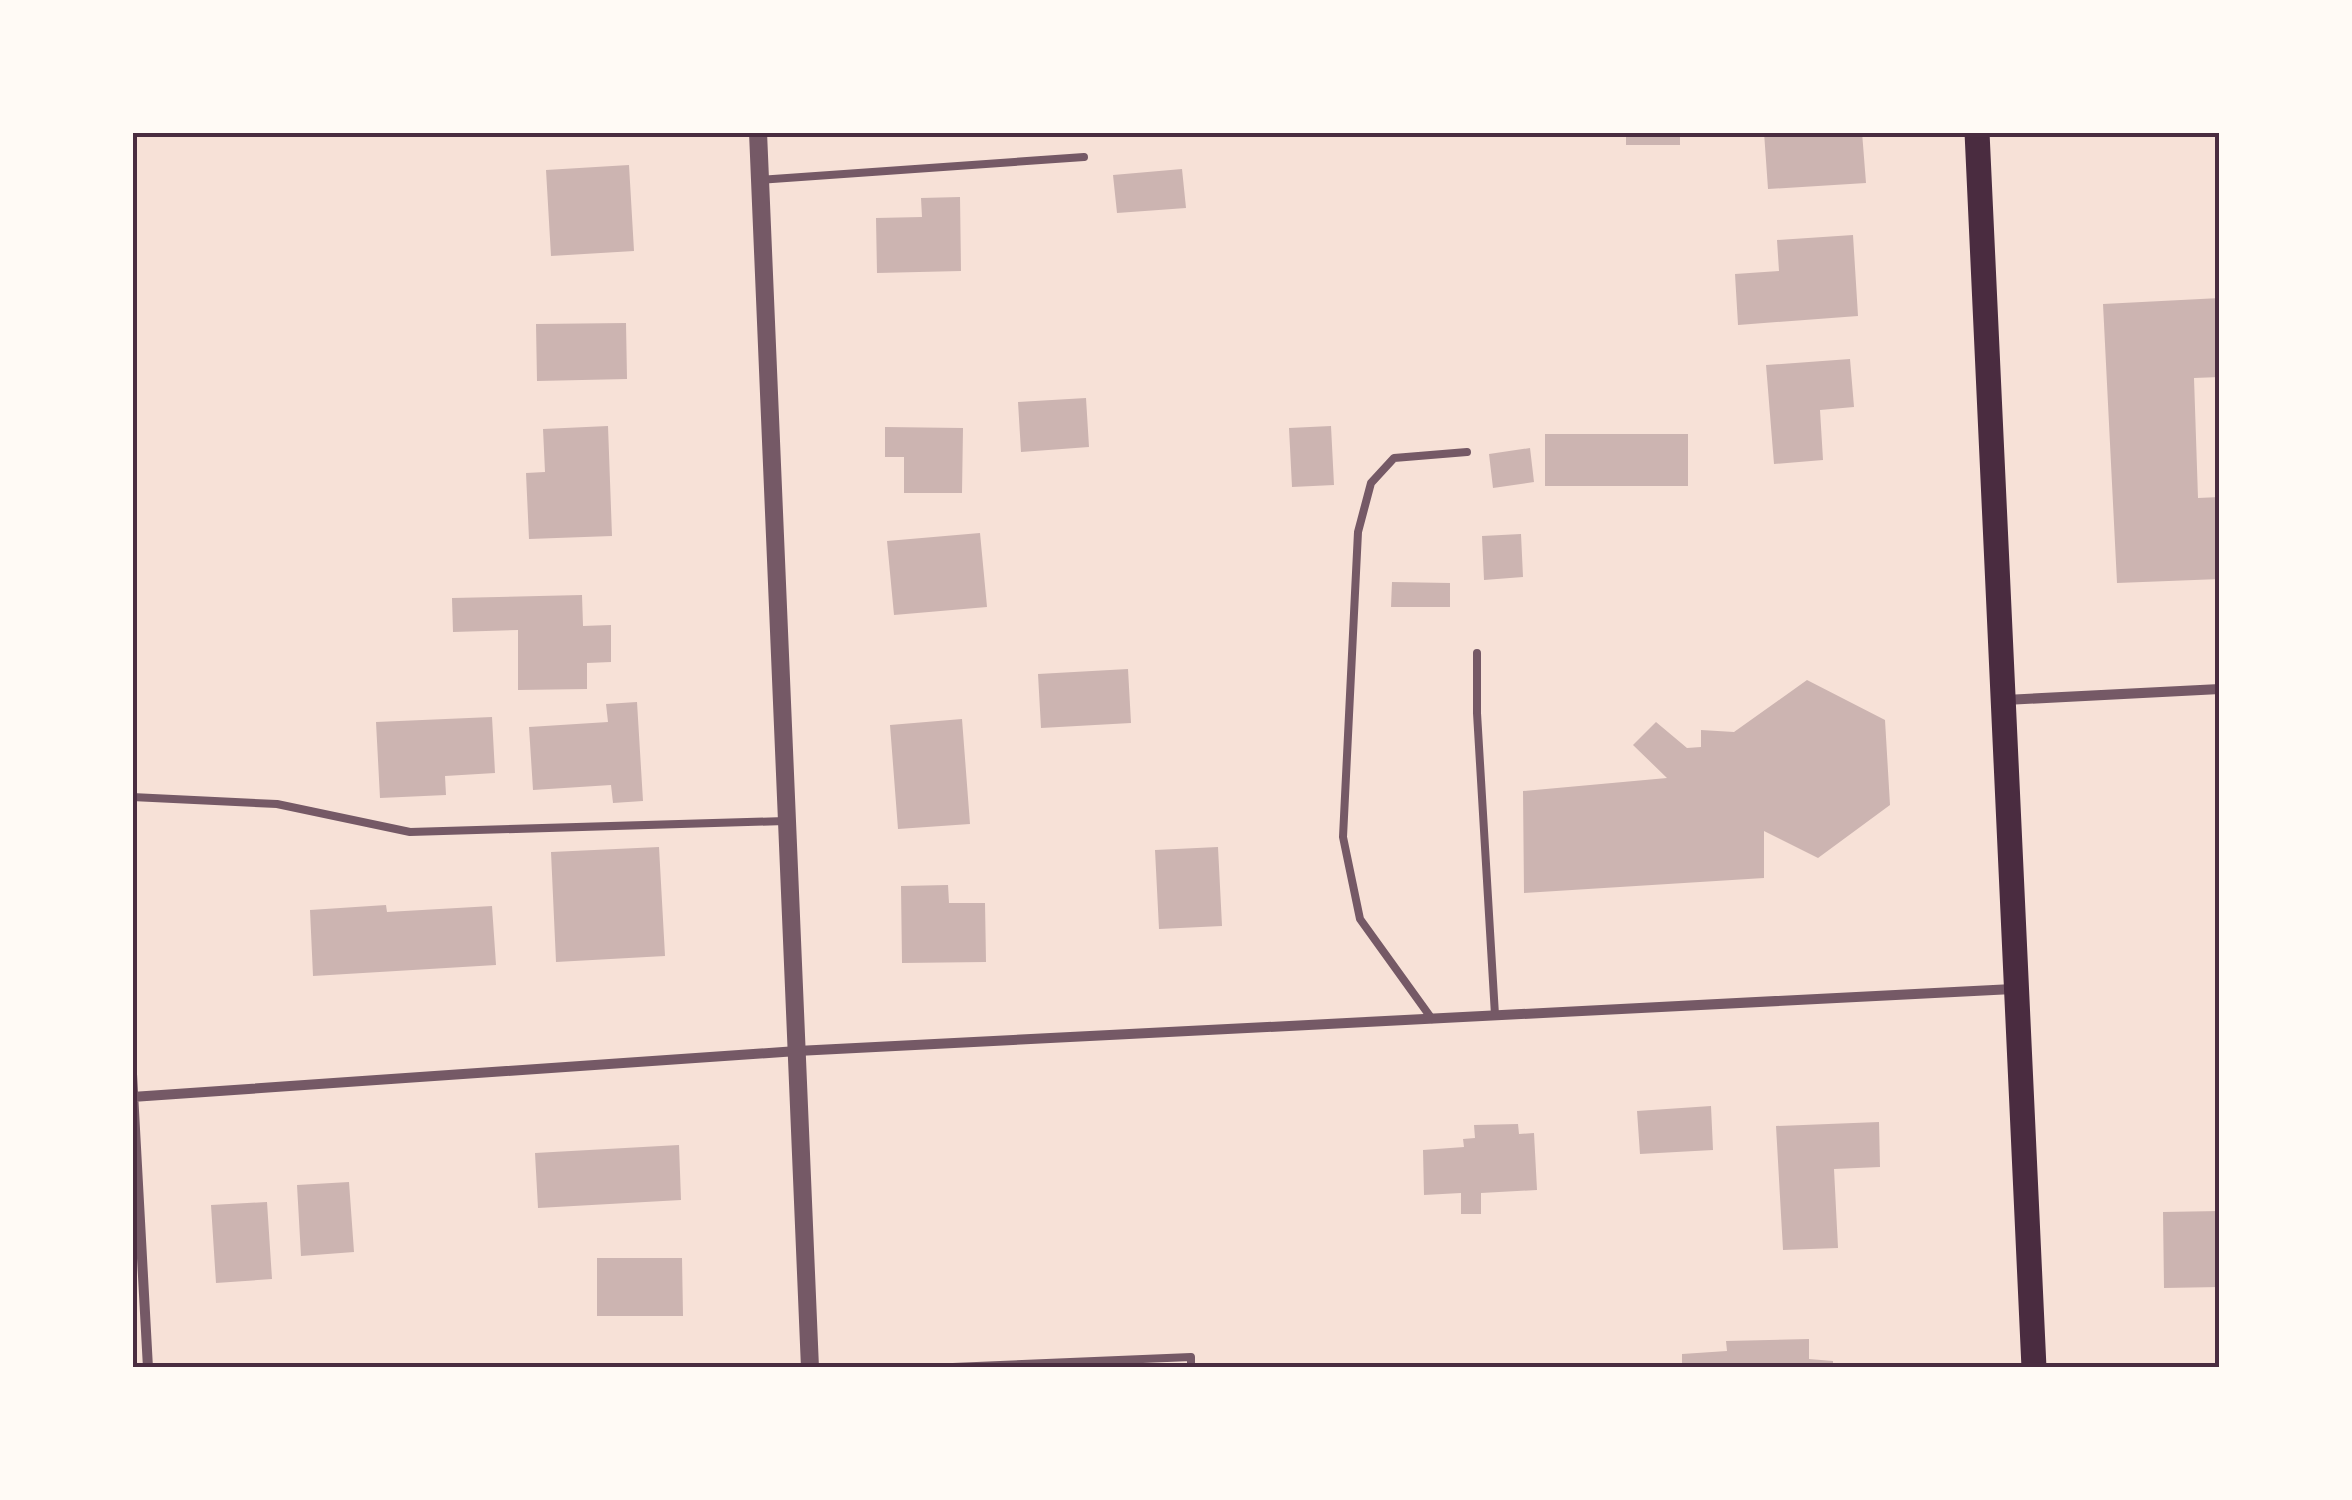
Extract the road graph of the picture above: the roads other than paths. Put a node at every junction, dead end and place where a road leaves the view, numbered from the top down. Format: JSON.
{"nodes":[{"id":1,"x":758,"y":132,"type":"edge"},
{"id":2,"x":1977,"y":132,"type":"edge"},
{"id":3,"x":1084,"y":157,"type":"dead end"},
{"id":4,"x":760,"y":180,"type":"junction"},
{"id":5,"x":1467,"y":452,"type":"dead end"},
{"id":6,"x":1477,"y":653,"type":"dead end"},
{"id":7,"x":2220,"y":689,"type":"edge"},
{"id":8,"x":2004,"y":700,"type":"junction"},
{"id":9,"x":132,"y":797,"type":"edge"},
{"id":10,"x":787,"y":821,"type":"junction"},
{"id":11,"x":2017,"y":989,"type":"junction"},
{"id":12,"x":1495,"y":1015,"type":"junction"},
{"id":13,"x":1432,"y":1019,"type":"junction"},
{"id":14,"x":797,"y":1051,"type":"junction"},
{"id":15,"x":132,"y":1074,"type":"edge"},
{"id":16,"x":133,"y":1097,"type":"edge"},
{"id":17,"x":148,"y":1368,"type":"edge"},
{"id":18,"x":810,"y":1368,"type":"edge"},
{"id":19,"x":930,"y":1368,"type":"edge"},
{"id":20,"x":1192,"y":1368,"type":"edge"},
{"id":21,"x":2034,"y":1368,"type":"edge"}],
"edges":[{"from":1,"to":4,"type":"street"},
{"from":2,"to":8,"type":"main road"},
{"from":3,"to":4,"type":"lane"},
{"from":4,"to":10,"type":"street"},
{"from":5,"to":13,"type":"lane"},
{"from":6,"to":12,"type":"lane"},
{"from":7,"to":8,"type":"street"},
{"from":8,"to":11,"type":"main road"},
{"from":9,"to":10,"type":"lane"},
{"from":10,"to":14,"type":"street"},
{"from":11,"to":12,"type":"street"},
{"from":11,"to":21,"type":"main road"},
{"from":12,"to":13,"type":"street"},
{"from":13,"to":14,"type":"street"},
{"from":14,"to":16,"type":"street"},
{"from":14,"to":18,"type":"street"},
{"from":15,"to":16,"type":"street"},
{"from":16,"to":17,"type":"street"},
{"from":19,"to":20,"type":"lane"}]}
